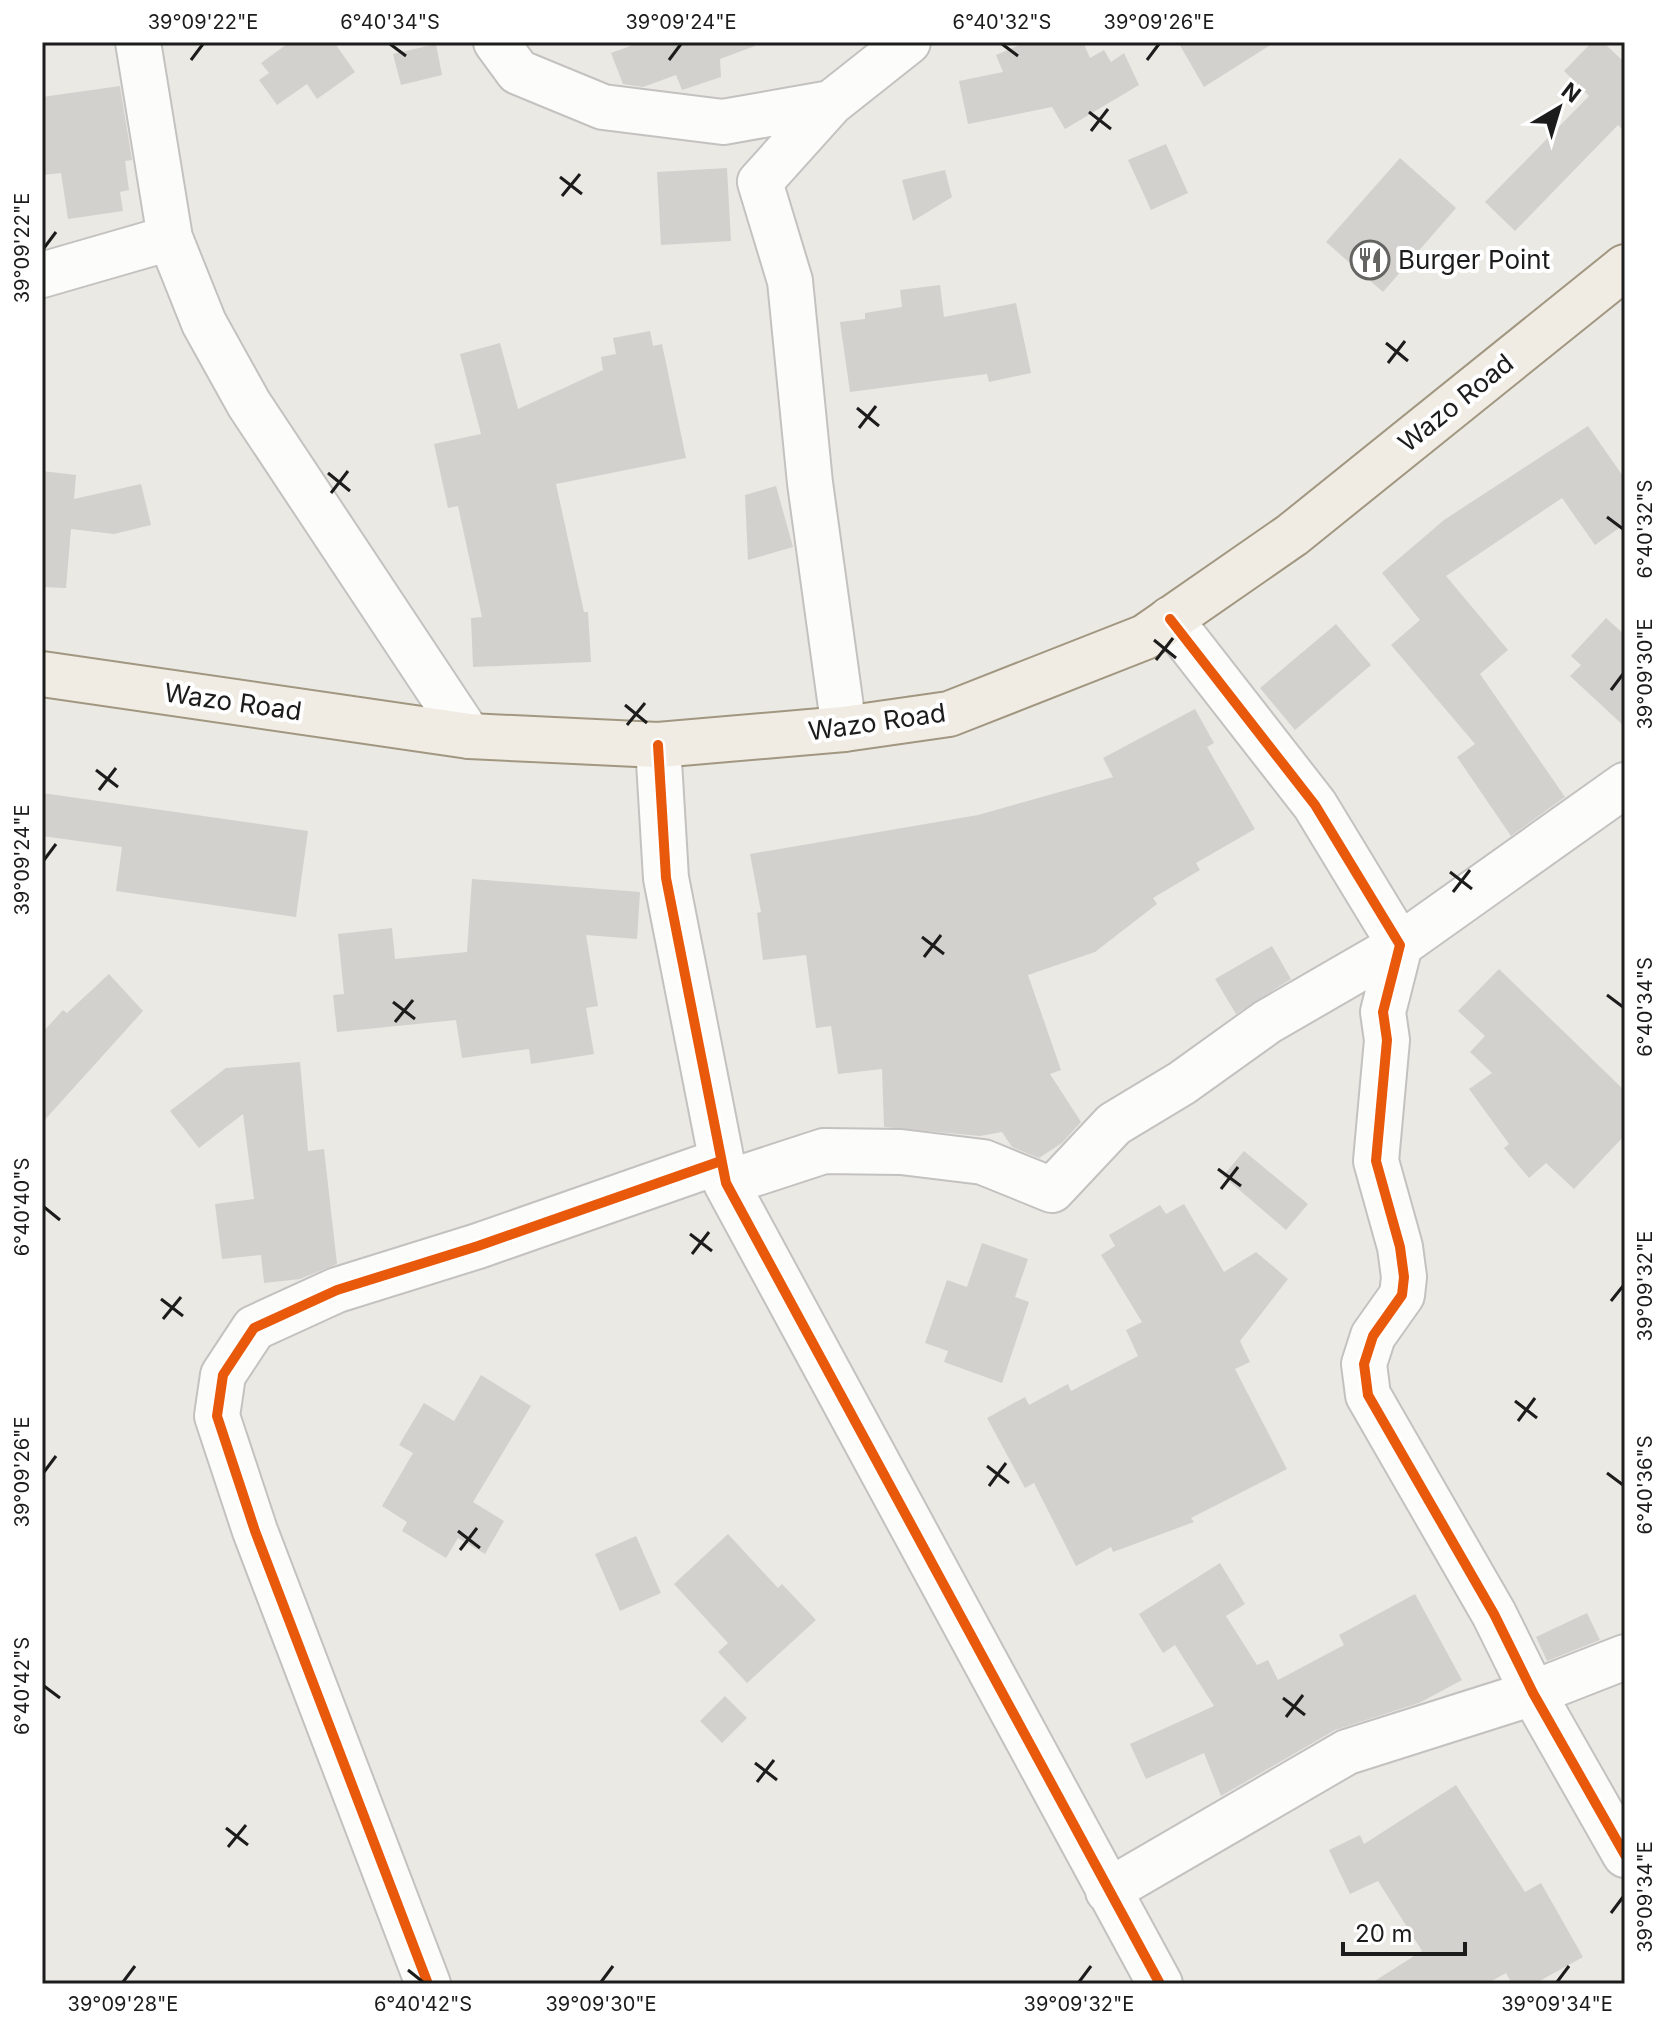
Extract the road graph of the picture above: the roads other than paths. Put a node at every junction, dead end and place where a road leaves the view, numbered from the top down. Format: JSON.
{"nodes":[{"id":1,"x":138,"y":42,"type":"edge"},
{"id":2,"x":496,"y":42,"type":"edge"},
{"id":3,"x":891,"y":47,"type":"edge"},
{"id":4,"x":831,"y":103,"type":"junction"},
{"id":5,"x":170,"y":238,"type":"junction"},
{"id":6,"x":1625,"y":267,"type":"edge"},
{"id":7,"x":42,"y":275,"type":"edge"},
{"id":8,"x":1170,"y":619,"type":"junction"},
{"id":9,"x":42,"y":674,"type":"edge"},
{"id":10,"x":844,"y":729,"type":"junction"},
{"id":11,"x":469,"y":736,"type":"junction"},
{"id":12,"x":658,"y":745,"type":"junction"},
{"id":13,"x":1625,"y":785,"type":"edge"},
{"id":14,"x":1400,"y":945,"type":"junction"},
{"id":15,"x":724,"y":1172,"type":"junction"},
{"id":16,"x":1625,"y":1657,"type":"edge"},
{"id":17,"x":1533,"y":1693,"type":"junction"},
{"id":18,"x":1625,"y":1855,"type":"edge"},
{"id":19,"x":1108,"y":1891,"type":"junction"},
{"id":20,"x":428,"y":1984,"type":"edge"},
{"id":21,"x":1160,"y":1984,"type":"edge"}],
"edges":[{"from":1,"to":5,"type":"street"},
{"from":2,"to":4,"type":"street"},
{"from":3,"to":4,"type":"street"},
{"from":4,"to":10,"type":"street"},
{"from":5,"to":7,"type":"street"},
{"from":5,"to":11,"type":"street"},
{"from":6,"to":8,"type":"main road","name":"Wazo Road"},
{"from":8,"to":10,"type":"main road","name":"Wazo Road"},
{"from":8,"to":14,"type":"street"},
{"from":9,"to":11,"type":"main road","name":"Wazo Road"},
{"from":10,"to":12,"type":"main road","name":"Wazo Road"},
{"from":11,"to":12,"type":"main road","name":"Wazo Road"},
{"from":12,"to":15,"type":"street"},
{"from":13,"to":14,"type":"street"},
{"from":14,"to":15,"type":"street"},
{"from":14,"to":17,"type":"street"},
{"from":15,"to":19,"type":"street"},
{"from":15,"to":20,"type":"street"},
{"from":16,"to":17,"type":"street"},
{"from":17,"to":18,"type":"street"},
{"from":17,"to":19,"type":"street"},
{"from":19,"to":21,"type":"street"}]}
